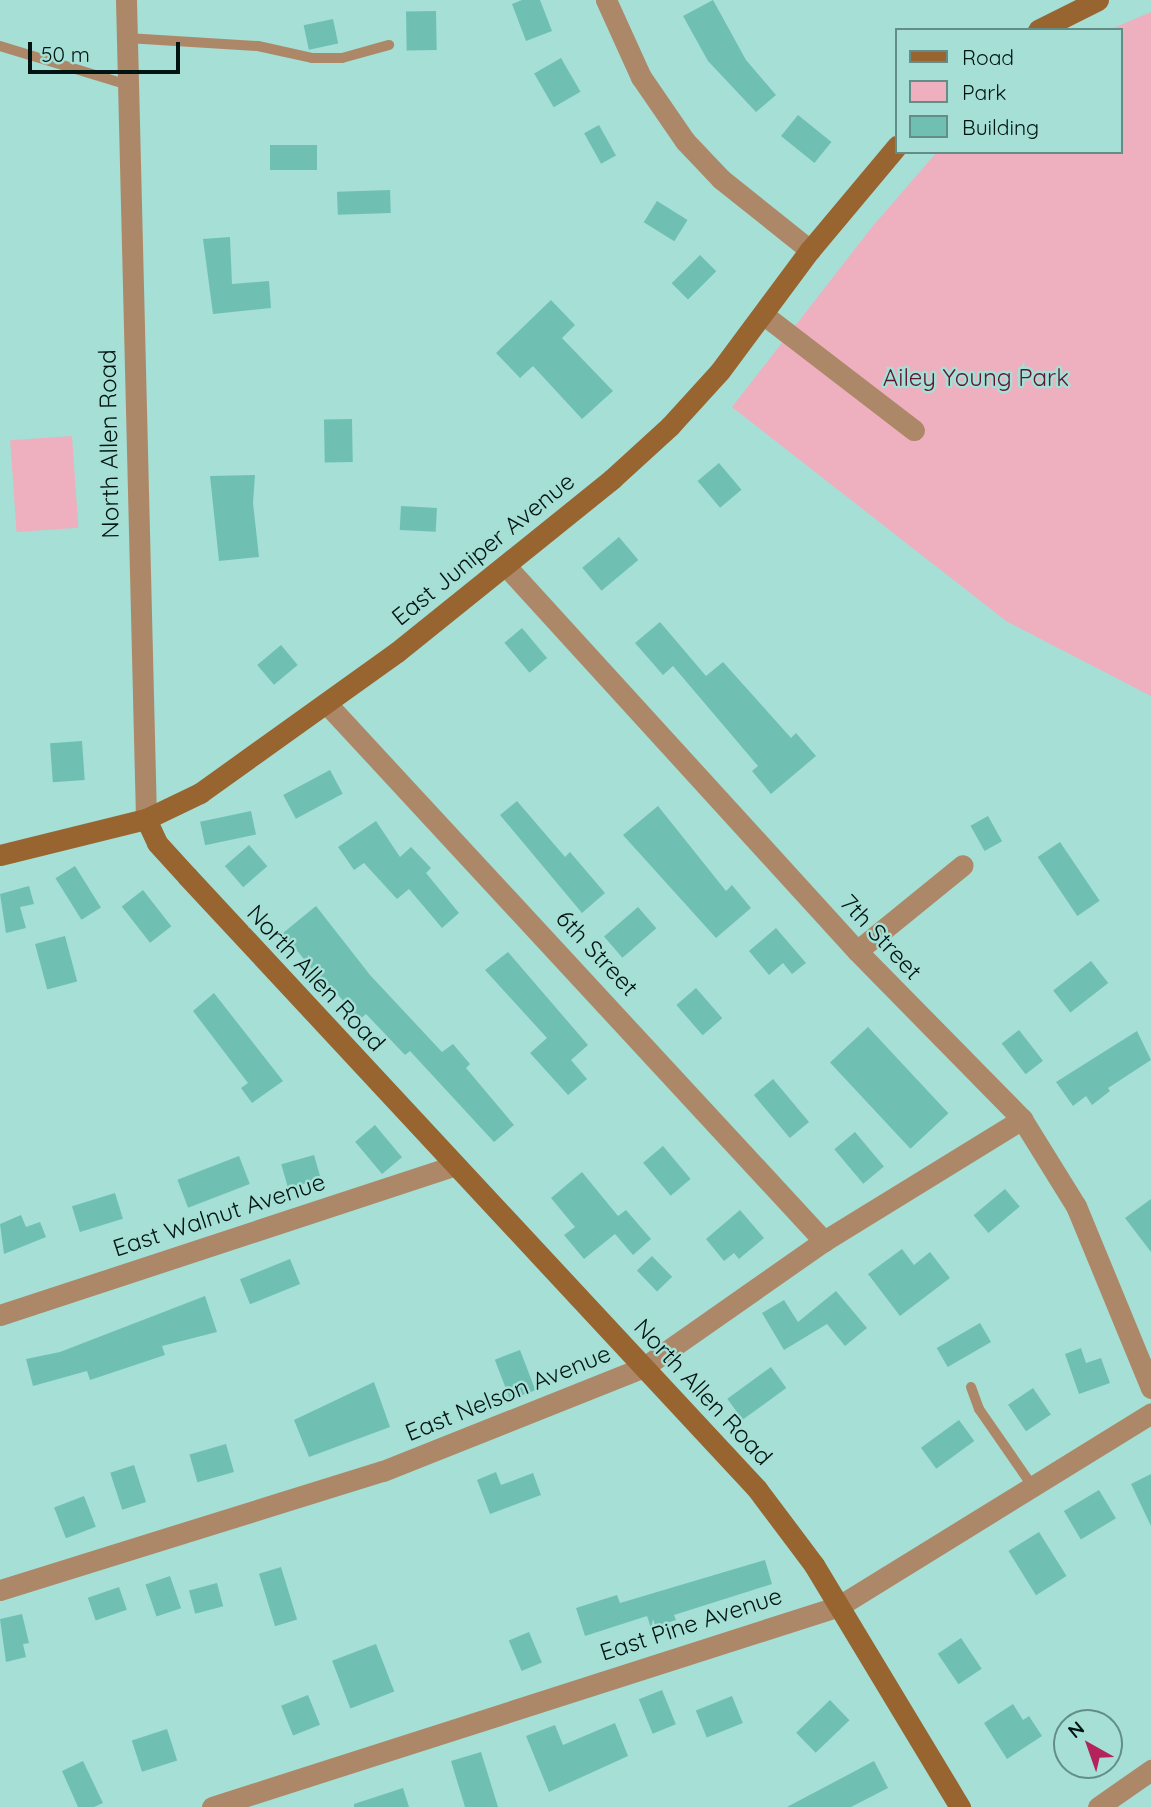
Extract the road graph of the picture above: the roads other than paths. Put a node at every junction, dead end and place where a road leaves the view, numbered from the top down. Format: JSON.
{"nodes":[{"id":1,"x":126,"y":0,"type":"edge"},
{"id":2,"x":606,"y":0,"type":"edge"},
{"id":3,"x":1098,"y":0,"type":"edge"},
{"id":4,"x":1042,"y":28,"type":"edge"},
{"id":5,"x":127,"y":38,"type":"junction"},
{"id":6,"x":388,"y":45,"type":"dead end"},
{"id":7,"x":0,"y":46,"type":"edge"},
{"id":8,"x":128,"y":85,"type":"junction"},
{"id":9,"x":895,"y":148,"type":"edge"},
{"id":10,"x":810,"y":250,"type":"junction"},
{"id":11,"x":764,"y":315,"type":"junction"},
{"id":12,"x":914,"y":430,"type":"dead end"},
{"id":13,"x":506,"y":566,"type":"junction"},
{"id":14,"x":327,"y":704,"type":"junction"},
{"id":15,"x":146,"y":819,"type":"junction"},
{"id":16,"x":0,"y":855,"type":"edge"},
{"id":17,"x":963,"y":865,"type":"dead end"},
{"id":18,"x":857,"y":951,"type":"junction"},
{"id":19,"x":1022,"y":1119,"type":"junction"},
{"id":20,"x":455,"y":1164,"type":"junction"},
{"id":21,"x":824,"y":1241,"type":"junction"},
{"id":22,"x":0,"y":1315,"type":"edge"},
{"id":23,"x":644,"y":1367,"type":"junction"},
{"id":24,"x":971,"y":1387,"type":"dead end"},
{"id":25,"x":1151,"y":1388,"type":"edge"},
{"id":26,"x":1151,"y":1413,"type":"edge"},
{"id":27,"x":1032,"y":1487,"type":"junction"},
{"id":28,"x":0,"y":1590,"type":"edge"},
{"id":29,"x":839,"y":1606,"type":"junction"},
{"id":30,"x":1151,"y":1770,"type":"edge"},
{"id":31,"x":212,"y":1807,"type":"edge"},
{"id":32,"x":960,"y":1807,"type":"edge"},
{"id":33,"x":1098,"y":1807,"type":"edge"}],
"edges":[{"from":1,"to":5,"type":"street","name":"North Allen Road"},
{"from":2,"to":10,"type":"street"},
{"from":3,"to":4,"type":"street"},
{"from":5,"to":6,"type":"lane"},
{"from":5,"to":8,"type":"street","name":"North Allen Road"},
{"from":7,"to":8,"type":"lane"},
{"from":8,"to":15,"type":"street","name":"North Allen Road"},
{"from":9,"to":10,"type":"street","name":"East Juniper Avenue"},
{"from":10,"to":11,"type":"street","name":"East Juniper Avenue"},
{"from":11,"to":12,"type":"street"},
{"from":11,"to":13,"type":"street","name":"East Juniper Avenue"},
{"from":13,"to":14,"type":"street","name":"East Juniper Avenue"},
{"from":13,"to":18,"type":"street","name":"7th Street"},
{"from":14,"to":15,"type":"street","name":"East Juniper Avenue"},
{"from":14,"to":21,"type":"street","name":"6th Street"},
{"from":15,"to":16,"type":"street","name":"East Juniper Avenue"},
{"from":15,"to":20,"type":"street","name":"North Allen Road"},
{"from":17,"to":18,"type":"street"},
{"from":18,"to":19,"type":"street","name":"7th Street"},
{"from":19,"to":21,"type":"street","name":"East Nelson Avenue"},
{"from":19,"to":25,"type":"street","name":"7th Street"},
{"from":20,"to":22,"type":"street","name":"East Walnut Avenue"},
{"from":20,"to":23,"type":"street","name":"North Allen Road"},
{"from":21,"to":23,"type":"street","name":"East Nelson Avenue"},
{"from":23,"to":28,"type":"street","name":"East Nelson Avenue"},
{"from":23,"to":29,"type":"street","name":"North Allen Road"},
{"from":24,"to":27,"type":"lane"},
{"from":26,"to":27,"type":"street","name":"East Pine Avenue"},
{"from":27,"to":29,"type":"street","name":"East Pine Avenue"},
{"from":29,"to":31,"type":"street","name":"East Pine Avenue"},
{"from":29,"to":32,"type":"street","name":"North Allen Road"},
{"from":30,"to":33,"type":"street"}]}
